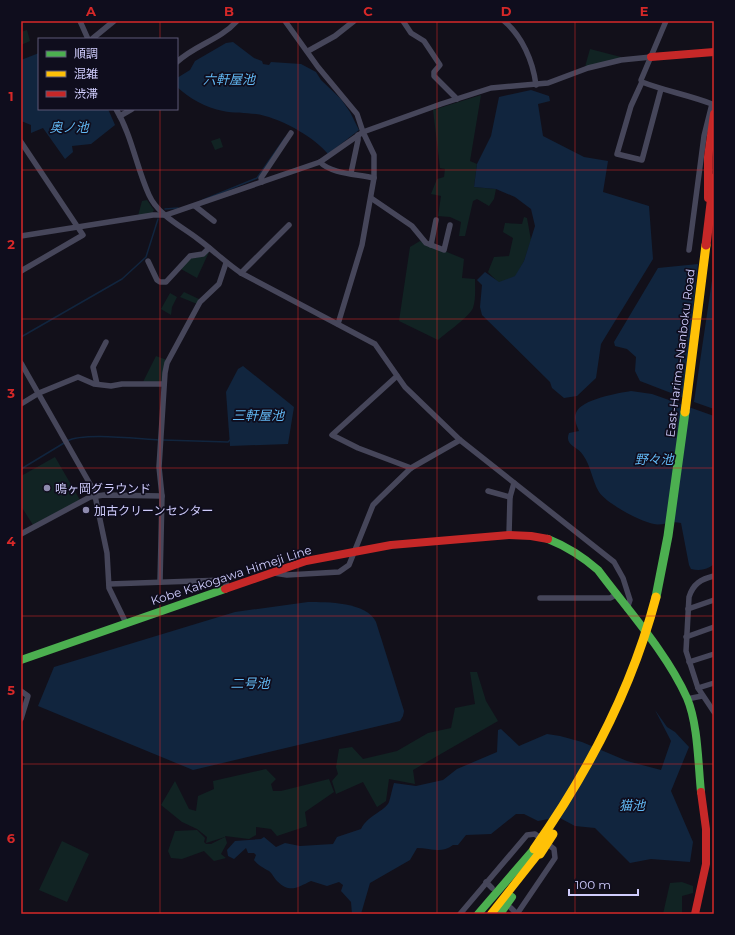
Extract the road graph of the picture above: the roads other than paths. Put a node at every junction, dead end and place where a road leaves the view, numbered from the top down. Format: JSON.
{"nodes":[{"id":1,"x":80,"y":21,"type":"edge"},
{"id":2,"x":114,"y":21,"type":"edge"},
{"id":3,"x":237,"y":21,"type":"edge"},
{"id":4,"x":285,"y":21,"type":"edge"},
{"id":5,"x":296,"y":21,"type":"edge"},
{"id":6,"x":354,"y":21,"type":"edge"},
{"id":7,"x":403,"y":21,"type":"edge"},
{"id":8,"x":504,"y":21,"type":"edge"},
{"id":9,"x":666,"y":21,"type":"edge"},
{"id":10,"x":290,"y":26,"type":"junction"},
{"id":11,"x":88,"y":38,"type":"edge"},
{"id":12,"x":93,"y":38,"type":"edge"},
{"id":13,"x":714,"y":50,"type":"edge"},
{"id":14,"x":308,"y":51,"type":"junction"},
{"id":15,"x":651,"y":57,"type":"junction"},
{"id":16,"x":178,"y":61,"type":"edge"},
{"id":17,"x":642,"y":82,"type":"junction"},
{"id":18,"x":536,"y":85,"type":"junction"},
{"id":19,"x":661,"y":89,"type":"junction"},
{"id":20,"x":457,"y":99,"type":"junction"},
{"id":21,"x":117,"y":110,"type":"edge"},
{"id":22,"x":130,"y":110,"type":"edge"},
{"id":23,"x":714,"y":114,"type":"edge"},
{"id":24,"x":120,"y":116,"type":"junction"},
{"id":25,"x":291,"y":133,"type":"dead end"},
{"id":26,"x":360,"y":133,"type":"junction"},
{"id":27,"x":21,"y":142,"type":"edge"},
{"id":28,"x":320,"y":162,"type":"junction"},
{"id":29,"x":351,"y":173,"type":"junction"},
{"id":30,"x":711,"y":175,"type":"edge"},
{"id":31,"x":374,"y":178,"type":"junction"},
{"id":32,"x":262,"y":182,"type":"junction"},
{"id":33,"x":371,"y":198,"type":"junction"},
{"id":34,"x":195,"y":206,"type":"junction"},
{"id":35,"x":166,"y":215,"type":"junction"},
{"id":36,"x":436,"y":220,"type":"dead end"},
{"id":37,"x":214,"y":221,"type":"dead end"},
{"id":38,"x":289,"y":225,"type":"dead end"},
{"id":39,"x":450,"y":225,"type":"dead end"},
{"id":40,"x":711,"y":226,"type":"edge"},
{"id":41,"x":80,"y":228,"type":"junction"},
{"id":42,"x":21,"y":236,"type":"edge"},
{"id":43,"x":431,"y":245,"type":"junction"},
{"id":44,"x":209,"y":248,"type":"junction"},
{"id":45,"x":689,"y":250,"type":"dead end"},
{"id":46,"x":148,"y":261,"type":"dead end"},
{"id":47,"x":226,"y":263,"type":"junction"},
{"id":48,"x":21,"y":271,"type":"edge"},
{"id":49,"x":242,"y":273,"type":"junction"},
{"id":50,"x":338,"y":324,"type":"junction"},
{"id":51,"x":106,"y":342,"type":"dead end"},
{"id":52,"x":21,"y":363,"type":"edge"},
{"id":53,"x":396,"y":376,"type":"junction"},
{"id":54,"x":97,"y":384,"type":"junction"},
{"id":55,"x":164,"y":384,"type":"junction"},
{"id":56,"x":39,"y":394,"type":"junction"},
{"id":57,"x":21,"y":404,"type":"edge"},
{"id":58,"x":460,"y":440,"type":"junction"},
{"id":59,"x":411,"y":468,"type":"junction"},
{"id":60,"x":514,"y":483,"type":"junction"},
{"id":61,"x":488,"y":491,"type":"dead end"},
{"id":62,"x":95,"y":496,"type":"junction"},
{"id":63,"x":162,"y":496,"type":"junction"},
{"id":64,"x":510,"y":497,"type":"junction"},
{"id":65,"x":21,"y":534,"type":"edge"},
{"id":66,"x":509,"y":535,"type":"junction"},
{"id":67,"x":355,"y":551,"type":"junction"},
{"id":68,"x":272,"y":572,"type":"junction"},
{"id":69,"x":714,"y":576,"type":"edge"},
{"id":70,"x":160,"y":582,"type":"junction"},
{"id":71,"x":109,"y":584,"type":"junction"},
{"id":72,"x":228,"y":587,"type":"junction"},
{"id":73,"x":616,"y":595,"type":"junction"},
{"id":74,"x":540,"y":598,"type":"dead end"},
{"id":75,"x":714,"y":600,"type":"edge"},
{"id":76,"x":627,"y":609,"type":"junction"},
{"id":77,"x":688,"y":609,"type":"junction"},
{"id":78,"x":126,"y":623,"type":"junction"},
{"id":79,"x":714,"y":627,"type":"edge"},
{"id":80,"x":686,"y":637,"type":"junction"},
{"id":81,"x":714,"y":654,"type":"edge"},
{"id":82,"x":21,"y":660,"type":"edge"},
{"id":83,"x":689,"y":662,"type":"junction"},
{"id":84,"x":714,"y":682,"type":"edge"},
{"id":85,"x":698,"y":688,"type":"junction"},
{"id":86,"x":21,"y":691,"type":"edge"},
{"id":87,"x":702,"y":696,"type":"junction"},
{"id":88,"x":687,"y":699,"type":"junction"},
{"id":89,"x":714,"y":711,"type":"edge"},
{"id":90,"x":21,"y":719,"type":"edge"},
{"id":91,"x":538,"y":852,"type":"junction"},
{"id":92,"x":486,"y":882,"type":"junction"},
{"id":93,"x":492,"y":888,"type":"dead end"},
{"id":94,"x":512,"y":908,"type":"dead end"},
{"id":95,"x":460,"y":914,"type":"edge"},
{"id":96,"x":478,"y":914,"type":"edge"},
{"id":97,"x":482,"y":914,"type":"edge"},
{"id":98,"x":491,"y":914,"type":"edge"},
{"id":99,"x":500,"y":914,"type":"edge"},
{"id":100,"x":517,"y":914,"type":"edge"},
{"id":101,"x":695,"y":914,"type":"edge"}],
"edges":[{"from":1,"to":11,"type":"street"},
{"from":2,"to":12,"type":"street"},
{"from":3,"to":16,"type":"street"},
{"from":4,"to":10,"type":"street"},
{"from":5,"to":10,"type":"street"},
{"from":6,"to":14,"type":"street"},
{"from":7,"to":20,"type":"street"},
{"from":8,"to":18,"type":"street"},
{"from":9,"to":15,"type":"street"},
{"from":10,"to":14,"type":"street"},
{"from":13,"to":15,"type":"main road"},
{"from":14,"to":26,"type":"street"},
{"from":15,"to":17,"type":"street"},
{"from":15,"to":18,"type":"street"},
{"from":17,"to":19,"type":"street"},
{"from":17,"to":19,"type":"street"},
{"from":18,"to":20,"type":"street"},
{"from":19,"to":45,"type":"street"},
{"from":20,"to":26,"type":"street"},
{"from":21,"to":24,"type":"street"},
{"from":22,"to":24,"type":"street"},
{"from":23,"to":30,"type":"main road","name":"East-Harima-Nanboku Road"},
{"from":24,"to":35,"type":"street"},
{"from":25,"to":32,"type":"street"},
{"from":26,"to":28,"type":"street"},
{"from":26,"to":29,"type":"street"},
{"from":26,"to":31,"type":"street"},
{"from":27,"to":41,"type":"street"},
{"from":28,"to":29,"type":"street"},
{"from":28,"to":32,"type":"street"},
{"from":29,"to":31,"type":"street"},
{"from":30,"to":40,"type":"main road","name":"East-Harima-Nanboku Road","bridge":true},
{"from":31,"to":33,"type":"street"},
{"from":32,"to":34,"type":"street"},
{"from":33,"to":43,"type":"street"},
{"from":33,"to":50,"type":"street"},
{"from":34,"to":35,"type":"street"},
{"from":34,"to":37,"type":"street"},
{"from":35,"to":41,"type":"street"},
{"from":35,"to":44,"type":"street"},
{"from":36,"to":43,"type":"street"},
{"from":38,"to":49,"type":"street"},
{"from":39,"to":43,"type":"street"},
{"from":40,"to":91,"type":"main road","name":"East-Harima-Nanboku Road","bridge":true},
{"from":40,"to":91,"type":"main road","name":"East-Harima-Nanboku Road","bridge":true},
{"from":41,"to":42,"type":"street"},
{"from":41,"to":48,"type":"street"},
{"from":44,"to":46,"type":"street"},
{"from":44,"to":47,"type":"street"},
{"from":47,"to":49,"type":"street"},
{"from":47,"to":55,"type":"street"},
{"from":49,"to":50,"type":"street"},
{"from":50,"to":53,"type":"street"},
{"from":51,"to":54,"type":"street"},
{"from":52,"to":56,"type":"street"},
{"from":53,"to":58,"type":"street"},
{"from":53,"to":59,"type":"street"},
{"from":54,"to":55,"type":"street"},
{"from":54,"to":56,"type":"street"},
{"from":55,"to":63,"type":"street"},
{"from":56,"to":57,"type":"street"},
{"from":56,"to":62,"type":"street"},
{"from":58,"to":59,"type":"street"},
{"from":58,"to":60,"type":"street"},
{"from":59,"to":67,"type":"street"},
{"from":60,"to":64,"type":"street"},
{"from":60,"to":76,"type":"street"},
{"from":61,"to":64,"type":"street"},
{"from":62,"to":63,"type":"street"},
{"from":62,"to":65,"type":"street"},
{"from":62,"to":71,"type":"street"},
{"from":63,"to":70,"type":"street"},
{"from":64,"to":66,"type":"street"},
{"from":66,"to":67,"type":"main road","name":"Kobe Kakogawa Himeji Line"},
{"from":66,"to":73,"type":"main road","name":"Kobe Kakogawa Himeji Line"},
{"from":67,"to":68,"type":"main road","name":"Kobe Kakogawa Himeji Line"},
{"from":67,"to":68,"type":"street"},
{"from":68,"to":72,"type":"main road","name":"Kobe Kakogawa Himeji Line"},
{"from":69,"to":77,"type":"street"},
{"from":70,"to":71,"type":"street"},
{"from":70,"to":72,"type":"street"},
{"from":71,"to":78,"type":"street"},
{"from":72,"to":78,"type":"main road","name":"Kobe Kakogawa Himeji Line"},
{"from":73,"to":74,"type":"street"},
{"from":73,"to":76,"type":"main road","name":"Kobe Kakogawa Himeji Line"},
{"from":75,"to":77,"type":"street"},
{"from":76,"to":88,"type":"main road","name":"Kobe Kakogawa Himeji Line"},
{"from":77,"to":80,"type":"street"},
{"from":78,"to":82,"type":"main road","name":"Kobe Kakogawa Himeji Line"},
{"from":79,"to":80,"type":"street"},
{"from":80,"to":83,"type":"street"},
{"from":81,"to":83,"type":"street"},
{"from":83,"to":85,"type":"street"},
{"from":84,"to":85,"type":"street"},
{"from":85,"to":87,"type":"street"},
{"from":86,"to":90,"type":"street"},
{"from":87,"to":88,"type":"street"},
{"from":87,"to":89,"type":"street"},
{"from":88,"to":101,"type":"main road","name":"Kobe Kakogawa Himeji Line"},
{"from":91,"to":96,"type":"main road"},
{"from":91,"to":97,"type":"main road","name":"East-Harima-Nanboku Road"},
{"from":91,"to":98,"type":"main road","name":"East-Harima-Nanboku Road"},
{"from":91,"to":99,"type":"main road"},
{"from":92,"to":93,"type":"street"},
{"from":92,"to":95,"type":"street"},
{"from":92,"to":100,"type":"street"},
{"from":94,"to":100,"type":"street"}]}
